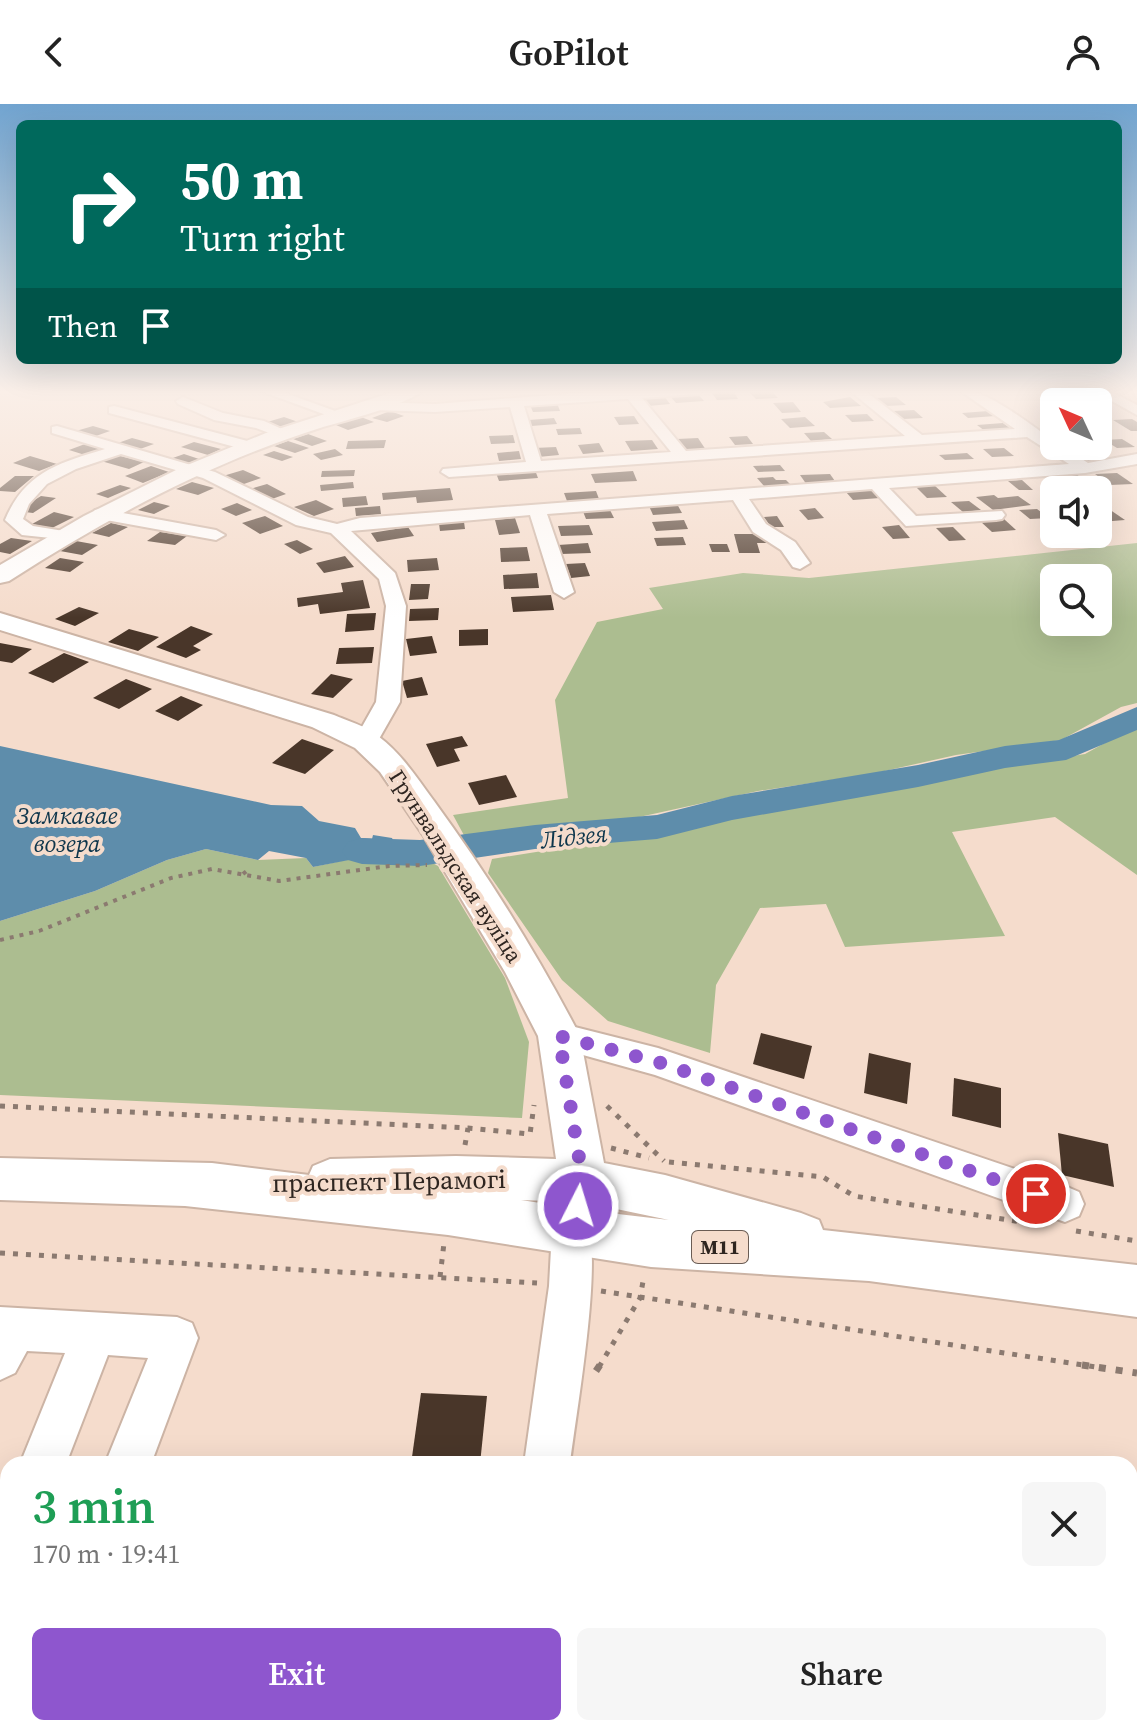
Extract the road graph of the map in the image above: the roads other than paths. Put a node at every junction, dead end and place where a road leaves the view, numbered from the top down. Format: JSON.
{"nodes":[{"id":1,"x":70,"y":466,"type":"edge"},
{"id":2,"x":179,"y":466,"type":"edge"},
{"id":3,"x":203,"y":466,"type":"edge"},
{"id":4,"x":546,"y":466,"type":"edge"},
{"id":5,"x":1082,"y":466,"type":"edge"},
{"id":6,"x":1096,"y":466,"type":"edge"},
{"id":7,"x":535,"y":467,"type":"joint"},
{"id":8,"x":1085,"y":468,"type":"junction"},
{"id":9,"x":194,"y":470,"type":"junction"},
{"id":10,"x":449,"y":472,"type":"dead end"},
{"id":11,"x":876,"y":484,"type":"junction"},
{"id":12,"x":738,"y":495,"type":"junction"},
{"id":13,"x":536,"y":508,"type":"junction"},
{"id":14,"x":101,"y":514,"type":"junction"},
{"id":15,"x":996,"y":515,"type":"dead end"},
{"id":16,"x":337,"y":529,"type":"junction"},
{"id":17,"x":216,"y":535,"type":"dead end"},
{"id":18,"x":64,"y":536,"type":"junction"},
{"id":19,"x":800,"y":563,"type":"dead end"},
{"id":20,"x":0,"y":576,"type":"edge"},
{"id":21,"x":564,"y":592,"type":"dead end"},
{"id":22,"x":0,"y":621,"type":"edge"},
{"id":23,"x":366,"y":741,"type":"junction"},
{"id":24,"x":559,"y":1036,"type":"junction"},
{"id":25,"x":580,"y":1160,"type":"junction"},
{"id":26,"x":0,"y":1179,"type":"edge"},
{"id":27,"x":187,"y":1185,"type":"junction"},
{"id":28,"x":1061,"y":1220,"type":"road end"},
{"id":29,"x":572,"y":1230,"type":"junction"},
{"id":30,"x":869,"y":1257,"type":"junction"},
{"id":31,"x":1136,"y":1291,"type":"edge"},
{"id":32,"x":95,"y":1333,"type":"junction"},
{"id":33,"x":5,"y":1338,"type":"edge"},
{"id":34,"x":46,"y":1456,"type":"edge"},
{"id":35,"x":131,"y":1456,"type":"edge"},
{"id":36,"x":548,"y":1456,"type":"edge"}],
"edges":[{"from":1,"to":18,"type":"street"},
{"from":2,"to":9,"type":"street"},
{"from":3,"to":9,"type":"main road"},
{"from":4,"to":7,"type":"street"},
{"from":5,"to":8,"type":"street"},
{"from":6,"to":8,"type":"street"},
{"from":7,"to":10,"type":"street"},
{"from":8,"to":11,"type":"street"},
{"from":9,"to":14,"type":"main road"},
{"from":9,"to":16,"type":"street"},
{"from":11,"to":12,"type":"street"},
{"from":11,"to":15,"type":"street"},
{"from":12,"to":13,"type":"street"},
{"from":12,"to":19,"type":"street"},
{"from":13,"to":16,"type":"street"},
{"from":13,"to":21,"type":"street"},
{"from":14,"to":17,"type":"street"},
{"from":14,"to":18,"type":"main road"},
{"from":16,"to":23,"type":"street"},
{"from":18,"to":20,"type":"main road"},
{"from":22,"to":23,"type":"main road","name":"Грунвальдская вуліца"},
{"from":23,"to":24,"type":"main road","name":"Грунвальдская вуліца"},
{"from":24,"to":25,"type":"main road","name":"Грунвальдская вуліца"},
{"from":24,"to":28,"type":"street"},
{"from":25,"to":27,"type":"main road","name":"праспект Перамогі"},
{"from":25,"to":29,"type":"main road","name":"Грунвальдская вуліца"},
{"from":25,"to":30,"type":"main road","name":"праспект Перамогі","number":"М11"},
{"from":26,"to":27,"type":"main road","name":"праспект Перамогі"},
{"from":27,"to":29,"type":"main road","name":"праспект Перамогі"},
{"from":29,"to":30,"type":"main road","name":"праспект Перамогі","number":"М11"},
{"from":29,"to":36,"type":"street"},
{"from":30,"to":31,"type":"main road","name":"праспект Перамогі","number":"М11"},
{"from":32,"to":33,"type":"street"},
{"from":32,"to":34,"type":"street"},
{"from":32,"to":35,"type":"street"}]}
